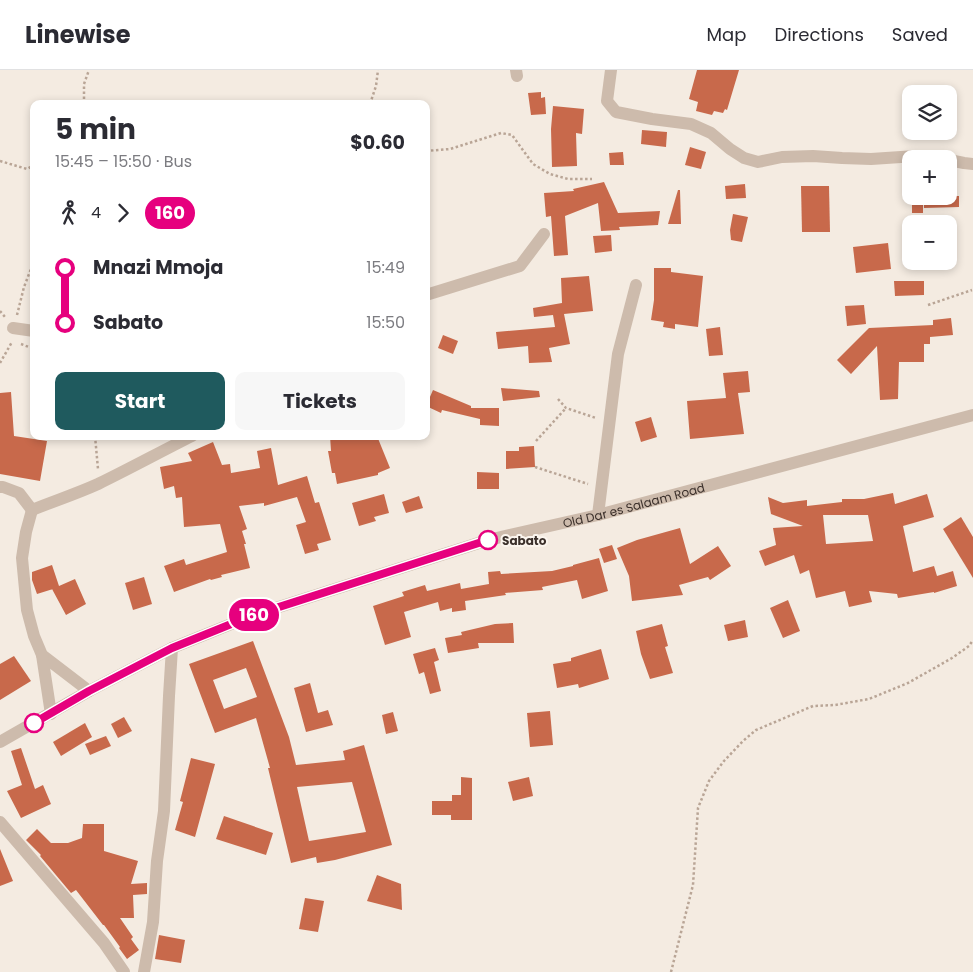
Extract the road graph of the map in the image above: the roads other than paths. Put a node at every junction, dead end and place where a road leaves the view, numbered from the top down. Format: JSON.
{"nodes":[{"id":1,"x":611,"y":70,"type":"edge"},
{"id":2,"x":902,"y":157,"type":"edge"},
{"id":3,"x":957,"y":162,"type":"edge"},
{"id":4,"x":973,"y":164,"type":"edge"},
{"id":5,"x":544,"y":234,"type":"dead end"},
{"id":6,"x":636,"y":285,"type":"dead end"},
{"id":7,"x":430,"y":294,"type":"edge"},
{"id":8,"x":30,"y":332,"type":"edge"},
{"id":9,"x":13,"y":334,"type":"road end"},
{"id":10,"x":973,"y":416,"type":"edge"},
{"id":11,"x":184,"y":440,"type":"edge"},
{"id":12,"x":0,"y":487,"type":"edge"},
{"id":13,"x":32,"y":510,"type":"junction"},
{"id":14,"x":598,"y":515,"type":"junction"},
{"id":15,"x":172,"y":648,"type":"junction"},
{"id":16,"x":42,"y":655,"type":"junction"},
{"id":17,"x":89,"y":691,"type":"junction"},
{"id":18,"x":51,"y":714,"type":"junction"},
{"id":19,"x":0,"y":742,"type":"edge"},
{"id":20,"x":0,"y":822,"type":"edge"},
{"id":21,"x":124,"y":972,"type":"edge"},
{"id":22,"x":144,"y":972,"type":"edge"}],
"edges":[{"from":1,"to":2,"type":"street"},
{"from":3,"to":4,"type":"street"},
{"from":5,"to":7,"type":"street"},
{"from":6,"to":14,"type":"street"},
{"from":8,"to":9,"type":"street"},
{"from":10,"to":14,"type":"street","name":"Old Dar es Salaam Road"},
{"from":11,"to":13,"type":"street"},
{"from":12,"to":13,"type":"street"},
{"from":13,"to":16,"type":"street"},
{"from":14,"to":15,"type":"street","name":"Old Dar es Salaam Road"},
{"from":15,"to":17,"type":"street","name":"Old Dar es Salaam Road"},
{"from":15,"to":22,"type":"street"},
{"from":16,"to":17,"type":"street"},
{"from":16,"to":18,"type":"street"},
{"from":17,"to":18,"type":"street","name":"Old Dar es Salaam Road"},
{"from":18,"to":19,"type":"street","name":"Old Dar es Salaam Road"},
{"from":20,"to":21,"type":"street"}]}
